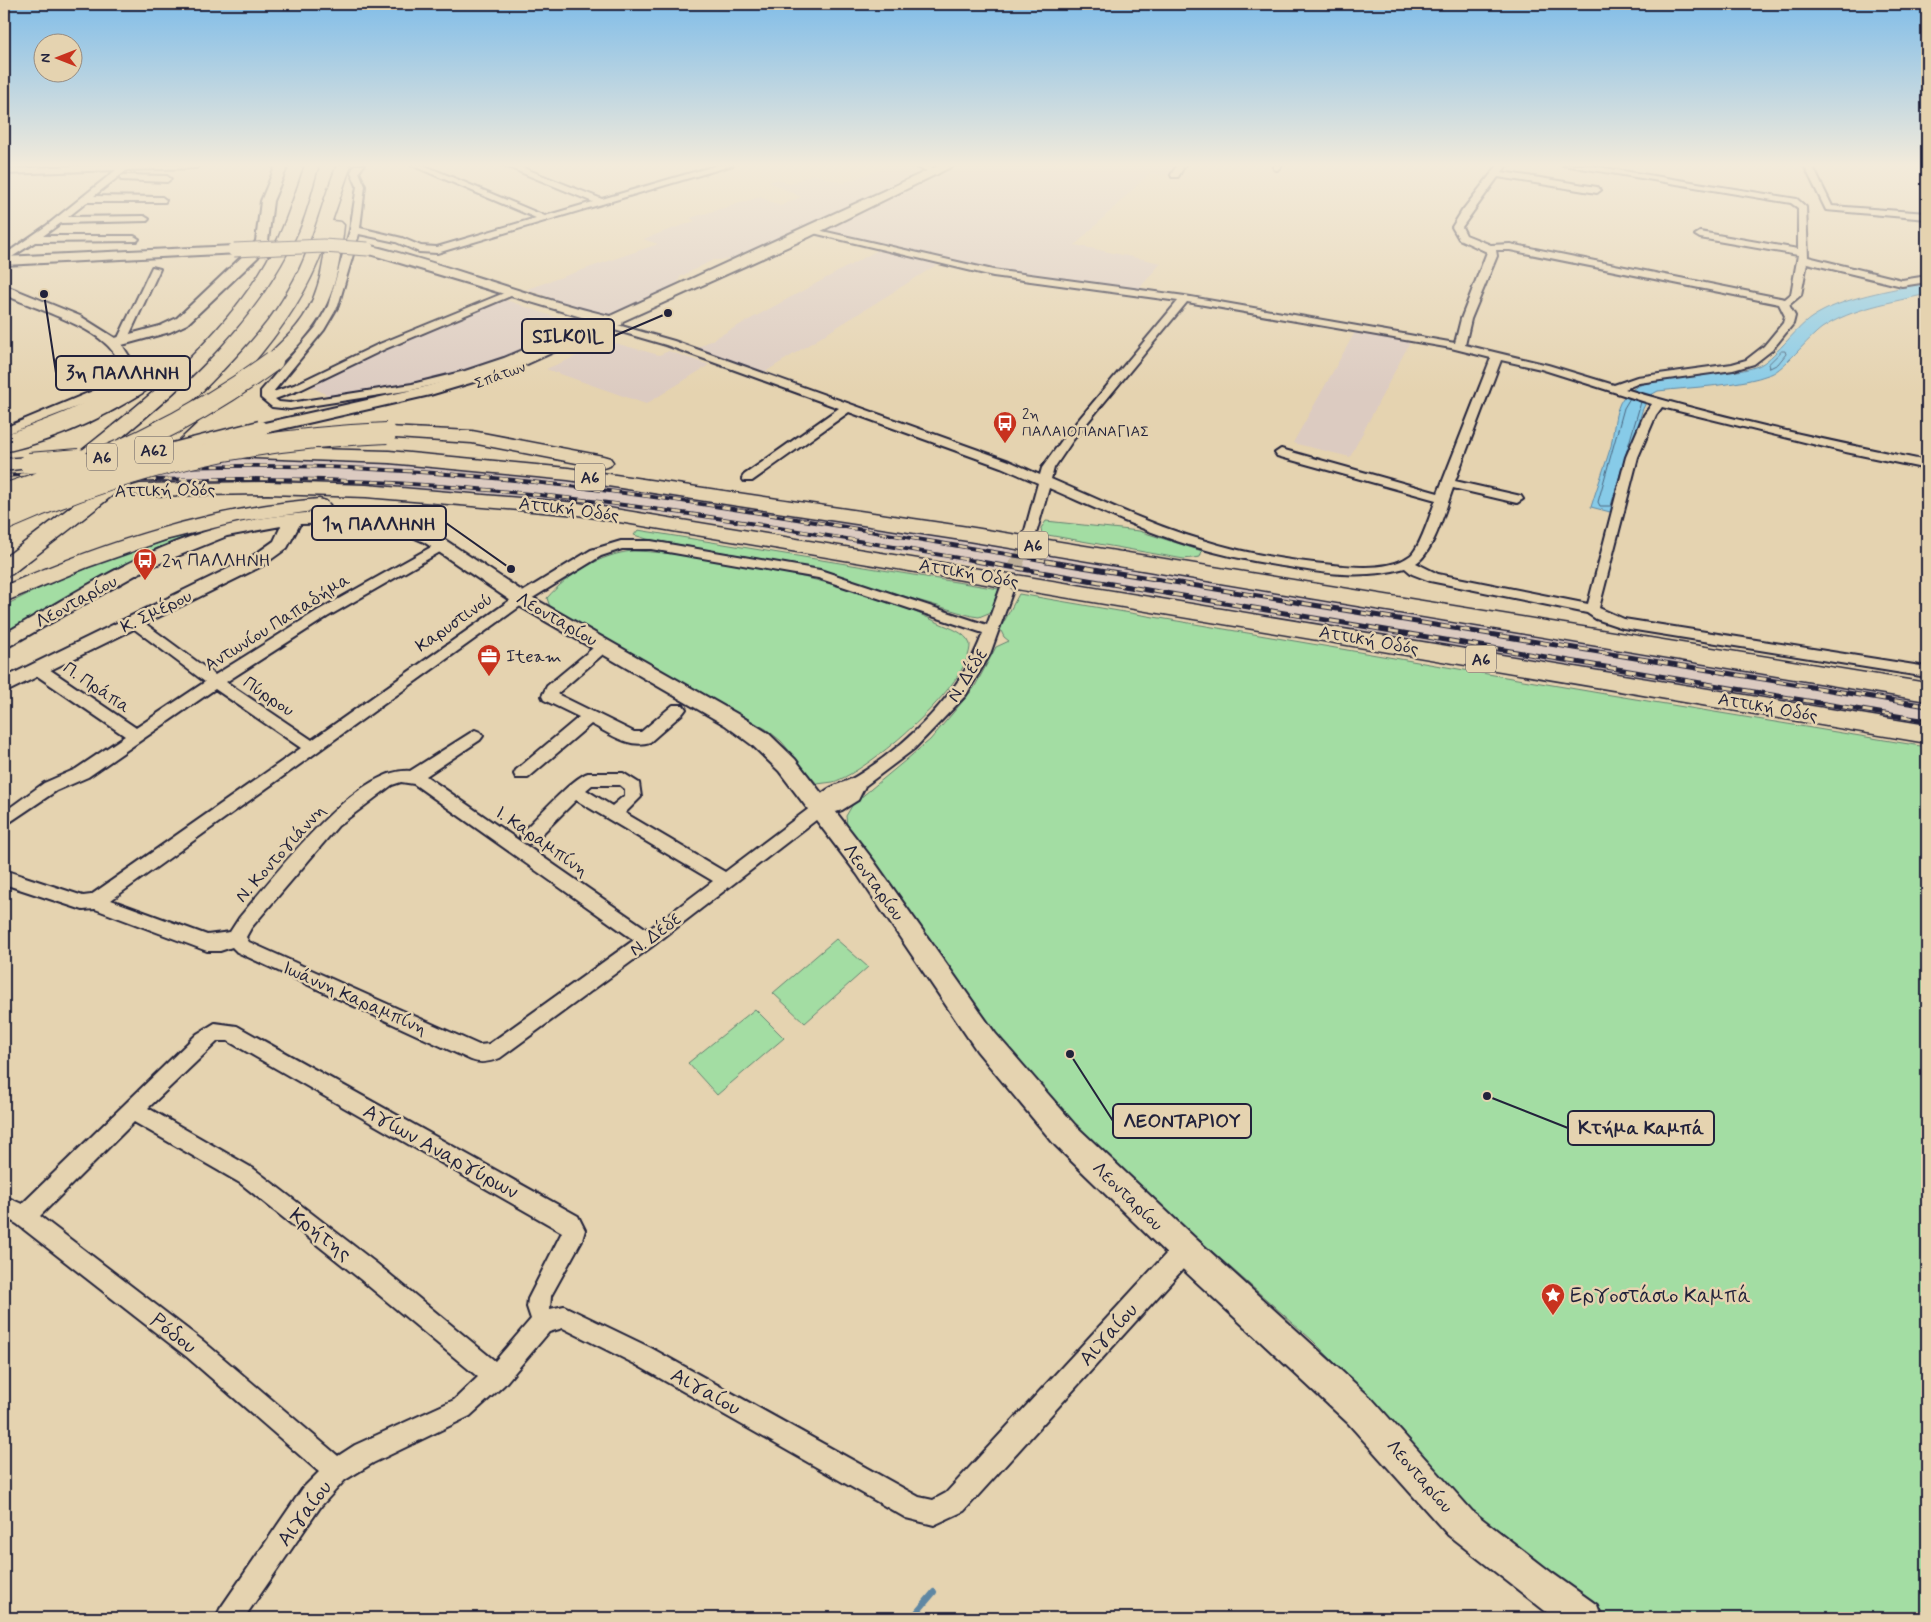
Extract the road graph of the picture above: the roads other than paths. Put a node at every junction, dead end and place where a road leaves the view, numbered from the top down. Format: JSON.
{"nodes":[{"id":1,"x":32,"y":241,"type":"edge"},
{"id":2,"x":262,"y":241,"type":"edge"},
{"id":3,"x":273,"y":241,"type":"edge"},
{"id":4,"x":285,"y":241,"type":"edge"},
{"id":5,"x":318,"y":241,"type":"edge"},
{"id":6,"x":335,"y":241,"type":"edge"},
{"id":7,"x":352,"y":241,"type":"edge"},
{"id":8,"x":396,"y":241,"type":"edge"},
{"id":9,"x":466,"y":241,"type":"edge"},
{"id":10,"x":789,"y":241,"type":"edge"},
{"id":11,"x":847,"y":241,"type":"edge"},
{"id":12,"x":1471,"y":241,"type":"edge"},
{"id":13,"x":1728,"y":241,"type":"edge"},
{"id":14,"x":1803,"y":241,"type":"edge"},
{"id":15,"x":1490,"y":248,"type":"junction"},
{"id":16,"x":1803,"y":256,"type":"junction"},
{"id":17,"x":6,"y":262,"type":"edge"},
{"id":18,"x":155,"y":269,"type":"dead end"},
{"id":19,"x":1927,"y":279,"type":"edge"},
{"id":20,"x":4,"y":289,"type":"edge"},
{"id":21,"x":513,"y":293,"type":"junction"},
{"id":22,"x":1185,"y":299,"type":"junction"},
{"id":23,"x":1786,"y":302,"type":"junction"},
{"id":24,"x":612,"y":324,"type":"junction"},
{"id":25,"x":117,"y":342,"type":"junction"},
{"id":26,"x":1459,"y":346,"type":"junction"},
{"id":27,"x":1497,"y":355,"type":"junction"},
{"id":28,"x":121,"y":382,"type":"junction"},
{"id":29,"x":1619,"y":390,"type":"junction"},
{"id":30,"x":267,"y":398,"type":"junction"},
{"id":31,"x":1655,"y":402,"type":"junction"},
{"id":32,"x":847,"y":408,"type":"junction"},
{"id":33,"x":4,"y":432,"type":"edge"},
{"id":34,"x":4,"y":440,"type":"edge"},
{"id":35,"x":4,"y":446,"type":"edge"},
{"id":36,"x":1281,"y":453,"type":"dead end"},
{"id":37,"x":4,"y":465,"type":"edge"},
{"id":38,"x":1927,"y":465,"type":"edge"},
{"id":39,"x":748,"y":478,"type":"dead end"},
{"id":40,"x":1448,"y":483,"type":"junction"},
{"id":41,"x":1049,"y":484,"type":"junction"},
{"id":42,"x":4,"y":495,"type":"edge"},
{"id":43,"x":1442,"y":498,"type":"junction"},
{"id":44,"x":1517,"y":499,"type":"dead end"},
{"id":45,"x":4,"y":508,"type":"edge"},
{"id":46,"x":294,"y":519,"type":"junction"},
{"id":47,"x":4,"y":521,"type":"edge"},
{"id":48,"x":704,"y":529,"type":"junction"},
{"id":49,"x":968,"y":534,"type":"junction"},
{"id":50,"x":1030,"y":534,"type":"tunnel mouth"},
{"id":51,"x":442,"y":545,"type":"junction"},
{"id":52,"x":1407,"y":563,"type":"junction"},
{"id":53,"x":4,"y":569,"type":"edge"},
{"id":54,"x":1006,"y":590,"type":"tunnel mouth"},
{"id":55,"x":4,"y":595,"type":"edge"},
{"id":56,"x":521,"y":600,"type":"junction"},
{"id":57,"x":1590,"y":609,"type":"junction"},
{"id":58,"x":134,"y":622,"type":"junction"},
{"id":59,"x":991,"y":631,"type":"junction"},
{"id":60,"x":4,"y":642,"type":"edge"},
{"id":61,"x":604,"y":646,"type":"junction"},
{"id":62,"x":38,"y":669,"type":"junction"},
{"id":63,"x":1927,"y":672,"type":"edge"},
{"id":64,"x":215,"y":682,"type":"junction"},
{"id":65,"x":4,"y":686,"type":"edge"},
{"id":66,"x":1927,"y":692,"type":"edge"},
{"id":67,"x":678,"y":709,"type":"dead end"},
{"id":68,"x":589,"y":717,"type":"junction"},
{"id":69,"x":1927,"y":734,"type":"edge"},
{"id":70,"x":136,"y":736,"type":"junction"},
{"id":71,"x":475,"y":736,"type":"dead end"},
{"id":72,"x":310,"y":747,"type":"junction"},
{"id":73,"x":522,"y":774,"type":"dead end"},
{"id":74,"x":413,"y":777,"type":"junction"},
{"id":75,"x":574,"y":791,"type":"junction"},
{"id":76,"x":824,"y":806,"type":"junction"},
{"id":77,"x":614,"y":814,"type":"junction"},
{"id":78,"x":4,"y":820,"type":"edge"},
{"id":79,"x":528,"y":837,"type":"dead end"},
{"id":80,"x":4,"y":877,"type":"edge"},
{"id":81,"x":724,"y":880,"type":"junction"},
{"id":82,"x":99,"y":900,"type":"junction"},
{"id":83,"x":236,"y":938,"type":"junction"},
{"id":84,"x":648,"y":940,"type":"junction"},
{"id":85,"x":215,"y":1032,"type":"joint"},
{"id":86,"x":478,"y":1054,"type":"joint"},
{"id":87,"x":132,"y":1110,"type":"junction"},
{"id":88,"x":4,"y":1206,"type":"edge"},
{"id":89,"x":24,"y":1217,"type":"junction"},
{"id":90,"x":1185,"y":1250,"type":"junction"},
{"id":91,"x":543,"y":1322,"type":"junction"},
{"id":92,"x":496,"y":1377,"type":"junction"},
{"id":93,"x":336,"y":1471,"type":"junction"},
{"id":94,"x":237,"y":1614,"type":"edge"},
{"id":95,"x":1584,"y":1618,"type":"edge"}],
"edges":[{"from":1,"to":17,"type":"street"},
{"from":2,"to":25,"type":"street"},
{"from":3,"to":35,"type":"highway"},
{"from":4,"to":47,"type":"highway","number":"Α62"},
{"from":5,"to":53,"type":"highway","number":"Α62"},
{"from":6,"to":42,"type":"highway","bridge":true},
{"from":7,"to":30,"type":"street"},
{"from":8,"to":9,"type":"street"},
{"from":10,"to":24,"type":"street","name":"Σπάτων"},
{"from":11,"to":22,"type":"street"},
{"from":12,"to":15,"type":"street"},
{"from":13,"to":16,"type":"street"},
{"from":14,"to":16,"type":"street"},
{"from":15,"to":23,"type":"street"},
{"from":15,"to":26,"type":"street"},
{"from":16,"to":19,"type":"street"},
{"from":16,"to":23,"type":"street"},
{"from":17,"to":21,"type":"street","bridge":true},
{"from":18,"to":25,"type":"street"},
{"from":20,"to":25,"type":"street"},
{"from":21,"to":24,"type":"street"},
{"from":21,"to":30,"type":"street"},
{"from":22,"to":26,"type":"street"},
{"from":22,"to":41,"type":"street"},
{"from":23,"to":29,"type":"street"},
{"from":24,"to":30,"type":"street"},
{"from":24,"to":32,"type":"street"},
{"from":24,"to":45,"type":"street","name":"Σπάτων","bridge":true},
{"from":25,"to":28,"type":"street"},
{"from":26,"to":27,"type":"street"},
{"from":27,"to":29,"type":"street"},
{"from":27,"to":40,"type":"street"},
{"from":28,"to":33,"type":"street"},
{"from":28,"to":34,"type":"street"},
{"from":29,"to":31,"type":"street"},
{"from":31,"to":38,"type":"street"},
{"from":31,"to":57,"type":"street"},
{"from":32,"to":39,"type":"street"},
{"from":32,"to":41,"type":"street"},
{"from":36,"to":43,"type":"street"},
{"from":37,"to":49,"type":"highway","name":"Αττική Οδός","number":"Α6","bridge":true},
{"from":40,"to":43,"type":"street"},
{"from":40,"to":44,"type":"street"},
{"from":41,"to":50,"type":"street"},
{"from":41,"to":52,"type":"street"},
{"from":42,"to":48,"type":"highway","name":"Αττική Οδός","number":"Α6","bridge":true},
{"from":43,"to":52,"type":"street"},
{"from":46,"to":51,"type":"street","name":"Λεονταρίου"},
{"from":46,"to":58,"type":"street","name":"Κ. Σμέρου"},
{"from":46,"to":60,"type":"street","name":"Λεονταρίου"},
{"from":47,"to":49,"type":"highway","bridge":true},
{"from":48,"to":55,"type":"highway"},
{"from":48,"to":69,"type":"highway","name":"Αττική Οδός","number":"Α6"},
{"from":49,"to":66,"type":"highway","name":"Αττική Οδός","number":"Α6"},
{"from":51,"to":56,"type":"street","name":"Λεονταρίου"},
{"from":51,"to":64,"type":"street","name":"Αντωνίου Παπαδήμα"},
{"from":52,"to":57,"type":"street"},
{"from":54,"to":59,"type":"street","name":"Ν. Δέδε"},
{"from":56,"to":59,"type":"street","name":"Καρυστινού"},
{"from":56,"to":61,"type":"street","name":"Λεονταρίου"},
{"from":56,"to":72,"type":"street","name":"Καρυστινού"},
{"from":57,"to":63,"type":"street"},
{"from":58,"to":62,"type":"street","name":"Κ. Σμέρου"},
{"from":58,"to":64,"type":"street","name":"Πύρρου"},
{"from":59,"to":76,"type":"street","name":"Ν. Δέδε"},
{"from":61,"to":68,"type":"street"},
{"from":61,"to":76,"type":"street","name":"Λεονταρίου"},
{"from":62,"to":65,"type":"street","name":"Κ. Σμέρου"},
{"from":62,"to":70,"type":"street","name":"Π. Πράπα"},
{"from":64,"to":70,"type":"street","name":"Αντωνίου Παπαδήμα"},
{"from":64,"to":72,"type":"street","name":"Πύρρου"},
{"from":67,"to":68,"type":"street"},
{"from":68,"to":73,"type":"street"},
{"from":70,"to":78,"type":"street","name":"Αντωνίου Παπαδήμα"},
{"from":71,"to":74,"type":"street"},
{"from":72,"to":82,"type":"street","name":"Καρυστινού"},
{"from":74,"to":83,"type":"street","name":"Ν. Koντογιάννη"},
{"from":74,"to":84,"type":"street","name":"Ι. Καραμπίνη"},
{"from":75,"to":77,"type":"street"},
{"from":75,"to":77,"type":"street"},
{"from":75,"to":79,"type":"street"},
{"from":76,"to":81,"type":"street","name":"Ν. Δέδε"},
{"from":76,"to":90,"type":"street","name":"Λεονταρίου"},
{"from":77,"to":81,"type":"street"},
{"from":80,"to":82,"type":"street"},
{"from":81,"to":84,"type":"street","name":"Ν. Δέδε"},
{"from":82,"to":83,"type":"street"},
{"from":83,"to":86,"type":"street","name":"Ιωάννη Καραμπίνη"},
{"from":84,"to":86,"type":"street","name":"Ν. Δέδε"},
{"from":85,"to":87,"type":"street"},
{"from":85,"to":91,"type":"street","name":"Αγίων Αναργύρων"},
{"from":87,"to":89,"type":"street"},
{"from":87,"to":92,"type":"street","name":"Κρήτης"},
{"from":88,"to":89,"type":"street","name":"Ρόδου"},
{"from":89,"to":93,"type":"street","name":"Ρόδου"},
{"from":90,"to":91,"type":"street","name":"Αιγαίου"},
{"from":90,"to":95,"type":"street","name":"Λεονταρίου"},
{"from":91,"to":92,"type":"street","name":"Αιγαίου"},
{"from":92,"to":93,"type":"street","name":"Αιγαίου"},
{"from":93,"to":94,"type":"street","name":"Αιγαίου"}]}
